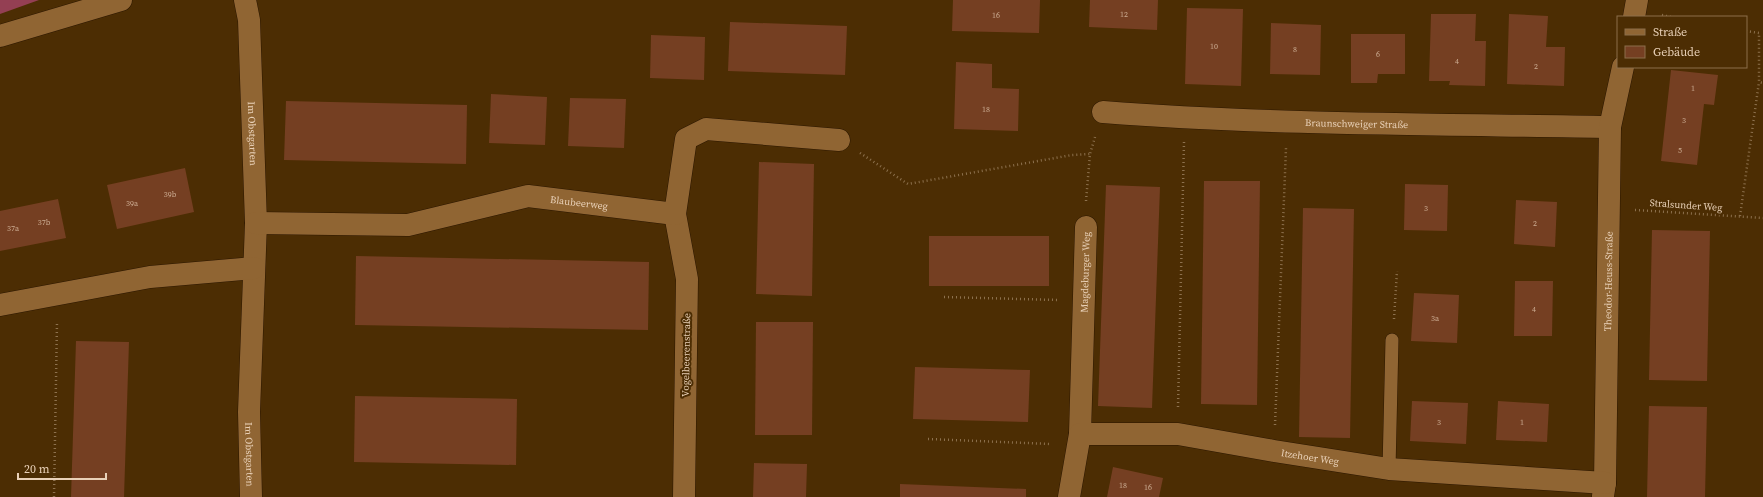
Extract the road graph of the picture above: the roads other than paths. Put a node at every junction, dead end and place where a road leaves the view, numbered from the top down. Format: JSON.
{"nodes":[{"id":1,"x":121,"y":0,"type":"edge"},
{"id":2,"x":245,"y":0,"type":"edge"},
{"id":3,"x":1637,"y":0,"type":"edge"},
{"id":4,"x":1634,"y":16,"type":"edge"},
{"id":5,"x":0,"y":36,"type":"edge"},
{"id":6,"x":1623,"y":68,"type":"edge"},
{"id":7,"x":1103,"y":112,"type":"road end"},
{"id":8,"x":1610,"y":127,"type":"junction"},
{"id":9,"x":839,"y":140,"type":"road end"},
{"id":10,"x":675,"y":214,"type":"junction"},
{"id":11,"x":256,"y":223,"type":"junction"},
{"id":12,"x":1086,"y":227,"type":"road end"},
{"id":13,"x":254,"y":268,"type":"junction"},
{"id":14,"x":0,"y":305,"type":"edge"},
{"id":15,"x":1392,"y":340,"type":"road end"},
{"id":16,"x":1079,"y":440,"type":"junction"},
{"id":17,"x":1389,"y":469,"type":"junction"},
{"id":18,"x":1604,"y":490,"type":"edge"},
{"id":19,"x":251,"y":497,"type":"edge"},
{"id":20,"x":684,"y":497,"type":"edge"},
{"id":21,"x":1070,"y":497,"type":"edge"}],
"edges":[{"from":1,"to":5,"type":"street"},
{"from":2,"to":11,"type":"street","name":"Im Obstgarten"},
{"from":3,"to":4,"type":"street"},
{"from":6,"to":8,"type":"street","name":"Theodor-Heuss-Straße"},
{"from":7,"to":8,"type":"street","name":"Braunschweiger Straße"},
{"from":8,"to":18,"type":"street","name":"Theodor-Heuss-Straße"},
{"from":9,"to":10,"type":"street"},
{"from":10,"to":11,"type":"street","name":"Blaubeerweg"},
{"from":10,"to":20,"type":"street","name":"Vogelbeerenstraße"},
{"from":11,"to":13,"type":"street","name":"Im Obstgarten"},
{"from":12,"to":16,"type":"street","name":"Magdeburger Weg"},
{"from":13,"to":14,"type":"street"},
{"from":13,"to":19,"type":"street","name":"Im Obstgarten"},
{"from":15,"to":17,"type":"lane"},
{"from":16,"to":17,"type":"street","name":"Itzehoer Weg"},
{"from":16,"to":21,"type":"street"},
{"from":17,"to":18,"type":"street","name":"Itzehoer Weg"}]}
